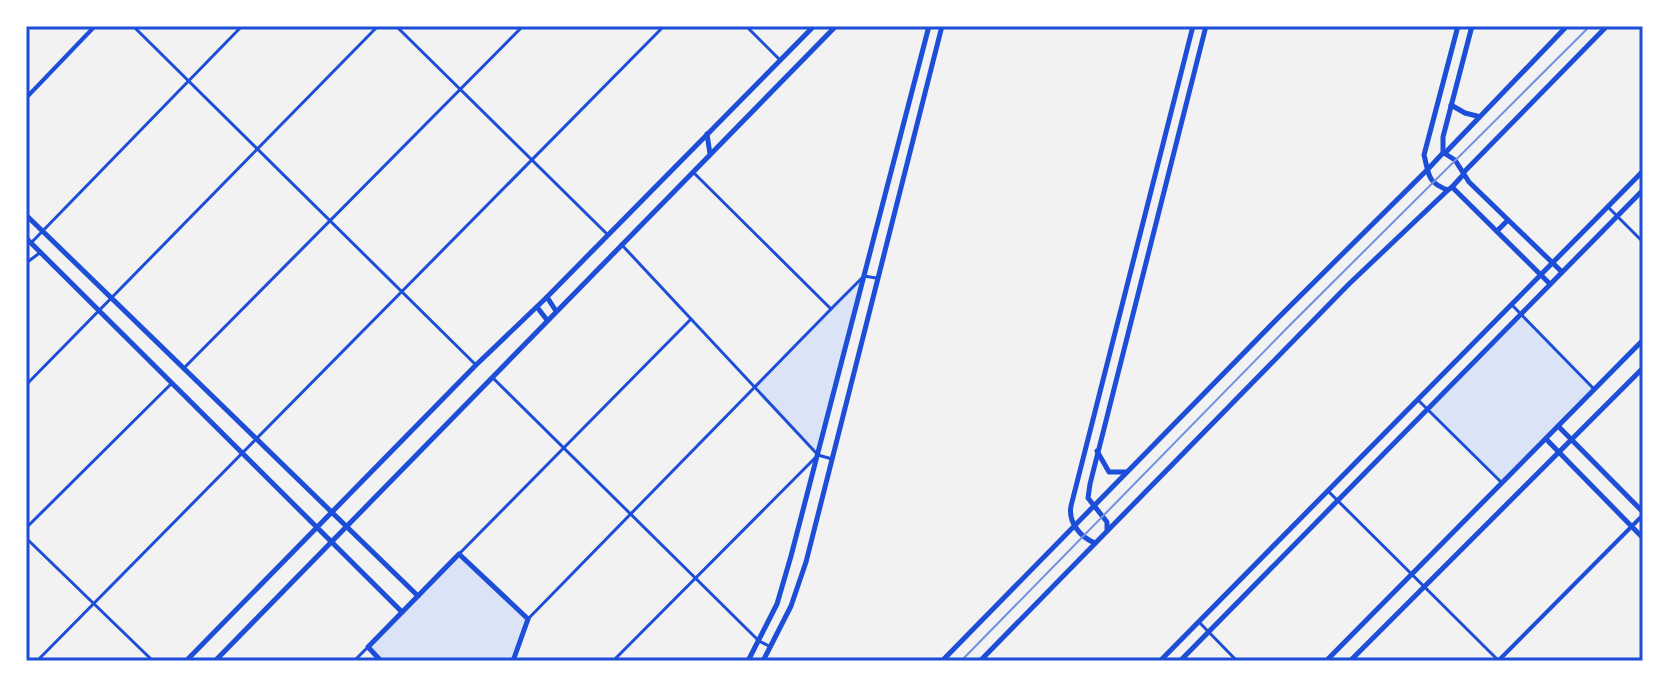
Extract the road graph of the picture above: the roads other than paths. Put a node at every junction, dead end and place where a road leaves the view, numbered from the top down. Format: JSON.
{"nodes":[{"id":1,"x":95,"y":26,"type":"edge"},
{"id":2,"x":133,"y":26,"type":"edge"},
{"id":3,"x":242,"y":26,"type":"edge"},
{"id":4,"x":378,"y":26,"type":"edge"},
{"id":5,"x":396,"y":26,"type":"edge"},
{"id":6,"x":523,"y":26,"type":"edge"},
{"id":7,"x":664,"y":26,"type":"edge"},
{"id":8,"x":746,"y":26,"type":"edge"},
{"id":9,"x":814,"y":26,"type":"edge"},
{"id":10,"x":836,"y":26,"type":"edge"},
{"id":11,"x":929,"y":26,"type":"edge"},
{"id":12,"x":942,"y":26,"type":"edge"},
{"id":13,"x":1193,"y":26,"type":"edge"},
{"id":14,"x":1206,"y":26,"type":"edge"},
{"id":15,"x":1458,"y":26,"type":"edge"},
{"id":16,"x":1472,"y":26,"type":"edge"},
{"id":17,"x":1567,"y":26,"type":"edge"},
{"id":18,"x":1607,"y":26,"type":"edge"},
{"id":19,"x":780,"y":60,"type":"junction"},
{"id":20,"x":917,"y":68,"type":"junction"},
{"id":21,"x":931,"y":71,"type":"junction"},
{"id":22,"x":189,"y":82,"type":"junction"},
{"id":23,"x":460,"y":89,"type":"junction"},
{"id":24,"x":26,"y":98,"type":"edge"},
{"id":25,"x":1451,"y":105,"type":"junction"},
{"id":26,"x":1478,"y":116,"type":"junction"},
{"id":27,"x":1166,"y":130,"type":"junction"},
{"id":28,"x":707,"y":134,"type":"junction"},
{"id":29,"x":1177,"y":134,"type":"junction"},
{"id":30,"x":258,"y":148,"type":"junction"},
{"id":31,"x":1446,"y":153,"type":"junction"},
{"id":32,"x":710,"y":155,"type":"junction"},
{"id":33,"x":532,"y":160,"type":"junction"},
{"id":34,"x":1463,"y":171,"type":"junction"},
{"id":35,"x":1643,"y":171,"type":"edge"},
{"id":36,"x":693,"y":172,"type":"junction"},
{"id":37,"x":1427,"y":172,"type":"junction"},
{"id":38,"x":1447,"y":189,"type":"junction"},
{"id":39,"x":1643,"y":190,"type":"edge"},
{"id":40,"x":1608,"y":207,"type":"junction"},
{"id":41,"x":26,"y":215,"type":"edge"},
{"id":42,"x":1617,"y":217,"type":"junction"},
{"id":43,"x":1508,"y":220,"type":"junction"},
{"id":44,"x":332,"y":221,"type":"junction"},
{"id":45,"x":42,"y":231,"type":"junction"},
{"id":46,"x":1497,"y":231,"type":"junction"},
{"id":47,"x":608,"y":235,"type":"junction"},
{"id":48,"x":29,"y":240,"type":"edge"},
{"id":49,"x":1643,"y":242,"type":"edge"},
{"id":50,"x":621,"y":244,"type":"junction"},
{"id":51,"x":41,"y":252,"type":"junction"},
{"id":52,"x":26,"y":263,"type":"edge"},
{"id":53,"x":1553,"y":263,"type":"junction"},
{"id":54,"x":1562,"y":272,"type":"junction"},
{"id":55,"x":1541,"y":275,"type":"junction"},
{"id":56,"x":864,"y":276,"type":"junction"},
{"id":57,"x":877,"y":279,"type":"junction"},
{"id":58,"x":1550,"y":284,"type":"junction"},
{"id":59,"x":404,"y":291,"type":"junction"},
{"id":60,"x":547,"y":297,"type":"junction"},
{"id":61,"x":113,"y":299,"type":"junction"},
{"id":62,"x":1512,"y":305,"type":"junction"},
{"id":63,"x":537,"y":307,"type":"junction"},
{"id":64,"x":831,"y":309,"type":"junction"},
{"id":65,"x":556,"y":311,"type":"junction"},
{"id":66,"x":100,"y":312,"type":"junction"},
{"id":67,"x":1521,"y":314,"type":"junction"},
{"id":68,"x":691,"y":319,"type":"junction"},
{"id":69,"x":547,"y":320,"type":"junction"},
{"id":70,"x":1643,"y":340,"type":"edge"},
{"id":71,"x":476,"y":365,"type":"junction"},
{"id":72,"x":185,"y":368,"type":"junction"},
{"id":73,"x":1643,"y":368,"type":"edge"},
{"id":74,"x":1105,"y":374,"type":"junction"},
{"id":75,"x":492,"y":377,"type":"junction"},
{"id":76,"x":1116,"y":377,"type":"junction"},
{"id":77,"x":172,"y":383,"type":"junction"},
{"id":78,"x":26,"y":385,"type":"edge"},
{"id":79,"x":753,"y":386,"type":"junction"},
{"id":80,"x":1594,"y":389,"type":"junction"},
{"id":81,"x":1418,"y":400,"type":"junction"},
{"id":82,"x":1427,"y":408,"type":"junction"},
{"id":83,"x":1558,"y":426,"type":"junction"},
{"id":84,"x":256,"y":439,"type":"junction"},
{"id":85,"x":1546,"y":439,"type":"junction"},
{"id":86,"x":1572,"y":440,"type":"junction"},
{"id":87,"x":563,"y":448,"type":"junction"},
{"id":88,"x":1097,"y":451,"type":"junction"},
{"id":89,"x":243,"y":452,"type":"junction"},
{"id":90,"x":1559,"y":453,"type":"junction"},
{"id":91,"x":818,"y":455,"type":"junction"},
{"id":92,"x":832,"y":459,"type":"junction"},
{"id":93,"x":1127,"y":472,"type":"junction"},
{"id":94,"x":1502,"y":483,"type":"junction"},
{"id":95,"x":1329,"y":492,"type":"junction"},
{"id":96,"x":1337,"y":501,"type":"junction"},
{"id":97,"x":1094,"y":506,"type":"junction"},
{"id":98,"x":333,"y":513,"type":"junction"},
{"id":99,"x":1643,"y":513,"type":"edge"},
{"id":100,"x":630,"y":514,"type":"junction"},
{"id":101,"x":347,"y":526,"type":"junction"},
{"id":102,"x":1632,"y":526,"type":"junction"},
{"id":103,"x":26,"y":528,"type":"edge"},
{"id":104,"x":317,"y":528,"type":"junction"},
{"id":105,"x":1076,"y":528,"type":"junction"},
{"id":106,"x":1107,"y":530,"type":"junction"},
{"id":107,"x":26,"y":538,"type":"edge"},
{"id":108,"x":1643,"y":538,"type":"edge"},
{"id":109,"x":332,"y":542,"type":"junction"},
{"id":110,"x":1092,"y":542,"type":"junction"},
{"id":111,"x":459,"y":554,"type":"junction"},
{"id":112,"x":1413,"y":573,"type":"junction"},
{"id":113,"x":695,"y":578,"type":"junction"},
{"id":114,"x":1427,"y":587,"type":"junction"},
{"id":115,"x":418,"y":596,"type":"junction"},
{"id":116,"x":94,"y":605,"type":"junction"},
{"id":117,"x":402,"y":612,"type":"junction"},
{"id":118,"x":528,"y":619,"type":"junction"},
{"id":119,"x":1199,"y":622,"type":"junction"},
{"id":120,"x":1208,"y":632,"type":"junction"},
{"id":121,"x":759,"y":641,"type":"junction"},
{"id":122,"x":368,"y":647,"type":"junction"},
{"id":123,"x":771,"y":647,"type":"junction"},
{"id":124,"x":37,"y":661,"type":"edge"},
{"id":125,"x":153,"y":661,"type":"edge"},
{"id":126,"x":186,"y":661,"type":"edge"},
{"id":127,"x":215,"y":661,"type":"edge"},
{"id":128,"x":354,"y":661,"type":"edge"},
{"id":129,"x":381,"y":661,"type":"edge"},
{"id":130,"x":513,"y":661,"type":"edge"},
{"id":131,"x":613,"y":661,"type":"edge"},
{"id":132,"x":748,"y":661,"type":"edge"},
{"id":133,"x":763,"y":661,"type":"edge"},
{"id":134,"x":942,"y":661,"type":"edge"},
{"id":135,"x":980,"y":661,"type":"edge"},
{"id":136,"x":1160,"y":661,"type":"edge"},
{"id":137,"x":1180,"y":661,"type":"edge"},
{"id":138,"x":1237,"y":661,"type":"edge"},
{"id":139,"x":1326,"y":661,"type":"edge"},
{"id":140,"x":1350,"y":661,"type":"edge"},
{"id":141,"x":1499,"y":661,"type":"edge"}],
"edges":[{"from":1,"to":24,"type":"street"},
{"from":2,"to":22,"type":"street"},
{"from":3,"to":22,"type":"street"},
{"from":4,"to":30,"type":"street"},
{"from":5,"to":23,"type":"street"},
{"from":6,"to":23,"type":"street"},
{"from":7,"to":33,"type":"street"},
{"from":8,"to":19,"type":"street"},
{"from":9,"to":19,"type":"main road"},
{"from":10,"to":32,"type":"main road"},
{"from":11,"to":20,"type":"main road"},
{"from":12,"to":21,"type":"main road"},
{"from":13,"to":27,"type":"main road"},
{"from":14,"to":29,"type":"main road"},
{"from":15,"to":37,"type":"main road"},
{"from":16,"to":25,"type":"main road"},
{"from":17,"to":26,"type":"main road"},
{"from":18,"to":34,"type":"main road"},
{"from":19,"to":28,"type":"main road"},
{"from":20,"to":21,"type":"main road"},
{"from":20,"to":56,"type":"main road"},
{"from":21,"to":57,"type":"main road"},
{"from":22,"to":30,"type":"street"},
{"from":22,"to":45,"type":"street"},
{"from":23,"to":33,"type":"street"},
{"from":23,"to":44,"type":"street"},
{"from":25,"to":26,"type":"main road"},
{"from":25,"to":31,"type":"main road"},
{"from":26,"to":31,"type":"main road"},
{"from":27,"to":29,"type":"main road"},
{"from":27,"to":74,"type":"main road"},
{"from":28,"to":32,"type":"main road"},
{"from":28,"to":47,"type":"main road"},
{"from":29,"to":76,"type":"main road"},
{"from":30,"to":44,"type":"street"},
{"from":30,"to":61,"type":"street"},
{"from":31,"to":34,"type":"main road"},
{"from":31,"to":37,"type":"main road"},
{"from":32,"to":36,"type":"main road"},
{"from":33,"to":47,"type":"street"},
{"from":33,"to":59,"type":"street"},
{"from":34,"to":38,"type":"main road"},
{"from":34,"to":43,"type":"main road"},
{"from":35,"to":40,"type":"main road"},
{"from":36,"to":50,"type":"main road"},
{"from":36,"to":64,"type":"street"},
{"from":37,"to":38,"type":"main road"},
{"from":37,"to":93,"type":"main road"},
{"from":38,"to":46,"type":"main road"},
{"from":38,"to":106,"type":"main road"},
{"from":39,"to":42,"type":"main road"},
{"from":40,"to":42,"type":"street"},
{"from":40,"to":53,"type":"main road"},
{"from":41,"to":45,"type":"main road"},
{"from":42,"to":49,"type":"street"},
{"from":42,"to":54,"type":"main road"},
{"from":43,"to":46,"type":"main road"},
{"from":43,"to":53,"type":"main road"},
{"from":44,"to":59,"type":"street"},
{"from":44,"to":72,"type":"street"},
{"from":45,"to":48,"type":"street"},
{"from":45,"to":61,"type":"main road"},
{"from":46,"to":55,"type":"main road"},
{"from":47,"to":60,"type":"main road"},
{"from":48,"to":51,"type":"main road"},
{"from":50,"to":65,"type":"main road"},
{"from":50,"to":68,"type":"street"},
{"from":51,"to":52,"type":"street"},
{"from":51,"to":66,"type":"main road"},
{"from":53,"to":54,"type":"main road"},
{"from":53,"to":55,"type":"main road"},
{"from":54,"to":58,"type":"main road"},
{"from":55,"to":58,"type":"main road"},
{"from":55,"to":62,"type":"main road"},
{"from":56,"to":57,"type":"street"},
{"from":56,"to":64,"type":"street"},
{"from":56,"to":91,"type":"main road"},
{"from":57,"to":92,"type":"main road"},
{"from":58,"to":67,"type":"main road"},
{"from":59,"to":71,"type":"street"},
{"from":59,"to":84,"type":"street"},
{"from":60,"to":63,"type":"main road"},
{"from":60,"to":65,"type":"main road"},
{"from":61,"to":66,"type":"street"},
{"from":61,"to":72,"type":"main road"},
{"from":62,"to":67,"type":"street"},
{"from":62,"to":81,"type":"main road"},
{"from":63,"to":69,"type":"main road"},
{"from":63,"to":71,"type":"main road"},
{"from":64,"to":79,"type":"street"},
{"from":65,"to":69,"type":"main road"},
{"from":66,"to":77,"type":"main road"},
{"from":66,"to":78,"type":"street"},
{"from":67,"to":80,"type":"street"},
{"from":67,"to":82,"type":"main road"},
{"from":68,"to":79,"type":"street"},
{"from":68,"to":87,"type":"street"},
{"from":69,"to":75,"type":"main road"},
{"from":70,"to":80,"type":"main road"},
{"from":71,"to":98,"type":"main road"},
{"from":72,"to":84,"type":"main road"},
{"from":73,"to":86,"type":"main road"},
{"from":74,"to":76,"type":"main road"},
{"from":74,"to":105,"type":"main road"},
{"from":75,"to":87,"type":"street"},
{"from":75,"to":101,"type":"main road"},
{"from":76,"to":88,"type":"main road"},
{"from":77,"to":89,"type":"main road"},
{"from":77,"to":103,"type":"street"},
{"from":79,"to":91,"type":"street"},
{"from":79,"to":100,"type":"street"},
{"from":80,"to":83,"type":"main road"},
{"from":81,"to":82,"type":"street"},
{"from":81,"to":95,"type":"main road"},
{"from":82,"to":94,"type":"street"},
{"from":82,"to":96,"type":"main road"},
{"from":83,"to":85,"type":"main road"},
{"from":83,"to":86,"type":"main road"},
{"from":84,"to":89,"type":"street"},
{"from":84,"to":98,"type":"main road"},
{"from":85,"to":90,"type":"main road"},
{"from":85,"to":94,"type":"main road"},
{"from":86,"to":90,"type":"main road"},
{"from":86,"to":99,"type":"main road"},
{"from":87,"to":100,"type":"street"},
{"from":87,"to":111,"type":"street"},
{"from":88,"to":93,"type":"main road"},
{"from":88,"to":97,"type":"main road"},
{"from":89,"to":104,"type":"main road"},
{"from":89,"to":116,"type":"street"},
{"from":90,"to":102,"type":"main road"},
{"from":90,"to":114,"type":"main road"},
{"from":91,"to":92,"type":"street"},
{"from":91,"to":113,"type":"street"},
{"from":91,"to":121,"type":"main road"},
{"from":92,"to":123,"type":"main road"},
{"from":93,"to":97,"type":"main road"},
{"from":94,"to":112,"type":"main road"},
{"from":95,"to":96,"type":"street"},
{"from":95,"to":119,"type":"main road"},
{"from":96,"to":112,"type":"street"},
{"from":96,"to":120,"type":"main road"},
{"from":97,"to":105,"type":"main road"},
{"from":97,"to":106,"type":"main road"},
{"from":98,"to":101,"type":"main road"},
{"from":98,"to":104,"type":"main road"},
{"from":99,"to":102,"type":"street"},
{"from":100,"to":113,"type":"street"},
{"from":100,"to":118,"type":"street"},
{"from":101,"to":109,"type":"main road"},
{"from":101,"to":115,"type":"main road"},
{"from":102,"to":108,"type":"main road"},
{"from":102,"to":141,"type":"street"},
{"from":104,"to":109,"type":"main road"},
{"from":104,"to":126,"type":"main road"},
{"from":105,"to":110,"type":"main road"},
{"from":105,"to":134,"type":"main road"},
{"from":106,"to":110,"type":"main road"},
{"from":107,"to":116,"type":"street"},
{"from":109,"to":117,"type":"main road"},
{"from":109,"to":127,"type":"main road"},
{"from":110,"to":135,"type":"main road"},
{"from":111,"to":115,"type":"main road"},
{"from":111,"to":118,"type":"main road"},
{"from":112,"to":114,"type":"street"},
{"from":112,"to":139,"type":"main road"},
{"from":113,"to":121,"type":"street"},
{"from":113,"to":131,"type":"street"},
{"from":114,"to":140,"type":"main road"},
{"from":114,"to":141,"type":"street"},
{"from":115,"to":117,"type":"main road"},
{"from":116,"to":124,"type":"street"},
{"from":116,"to":125,"type":"street"},
{"from":117,"to":122,"type":"main road"},
{"from":118,"to":130,"type":"main road"},
{"from":119,"to":120,"type":"street"},
{"from":119,"to":136,"type":"main road"},
{"from":120,"to":137,"type":"main road"},
{"from":120,"to":138,"type":"street"},
{"from":121,"to":123,"type":"street"},
{"from":121,"to":132,"type":"main road"},
{"from":122,"to":128,"type":"street"},
{"from":122,"to":129,"type":"main road"},
{"from":123,"to":133,"type":"main road"}]}
